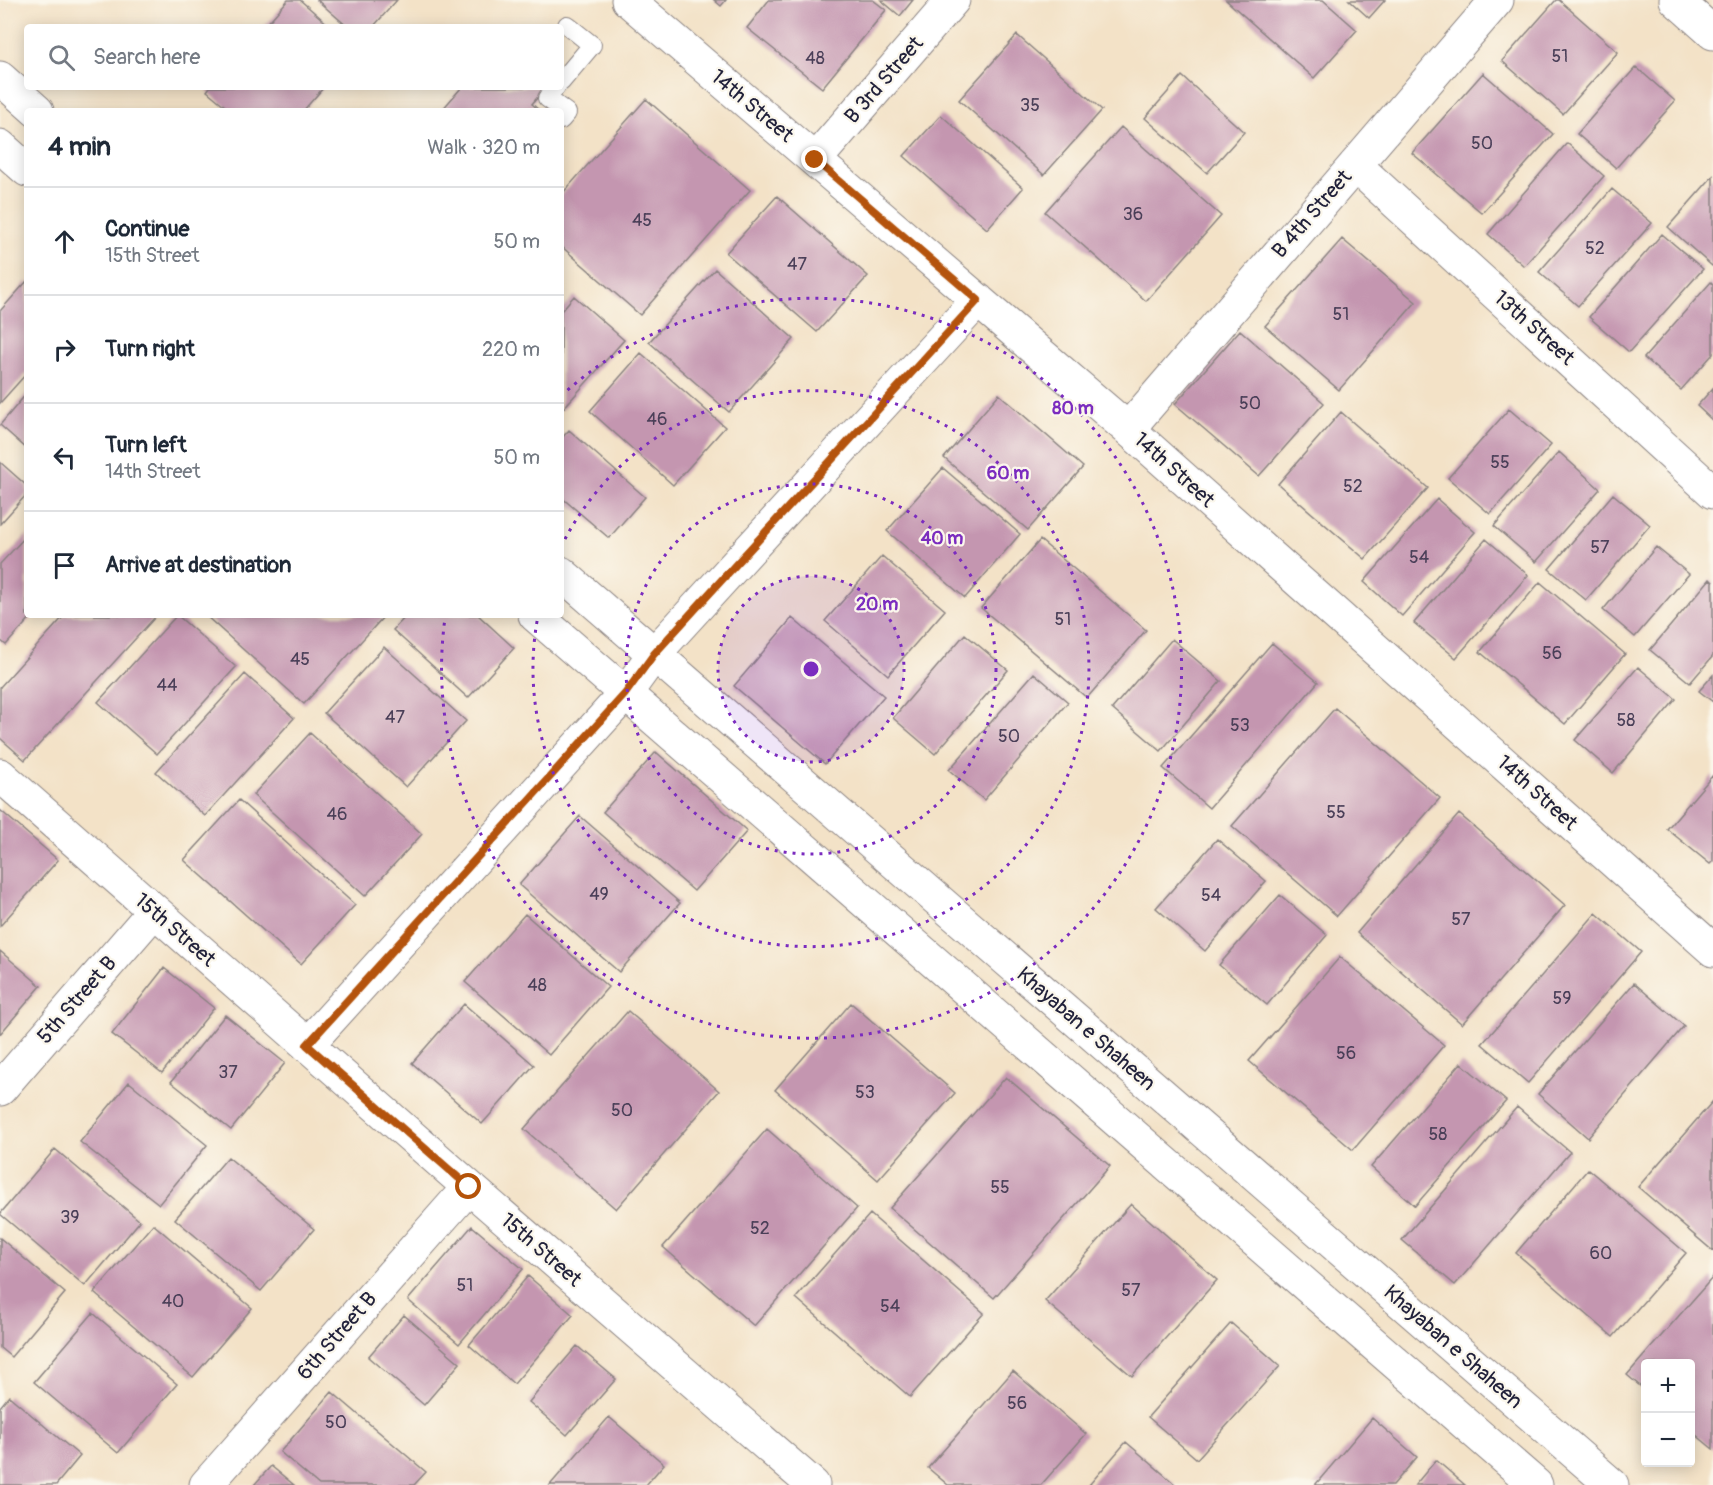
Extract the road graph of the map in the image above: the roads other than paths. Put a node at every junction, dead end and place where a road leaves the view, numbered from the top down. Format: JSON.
{"nodes":[{"id":1,"x":628,"y":0,"type":"edge"},
{"id":2,"x":953,"y":0,"type":"edge"},
{"id":3,"x":1497,"y":0,"type":"edge"},
{"id":4,"x":1676,"y":0,"type":"edge"},
{"id":5,"x":567,"y":26,"type":"dead end"},
{"id":6,"x":1713,"y":33,"type":"edge"},
{"id":7,"x":0,"y":78,"type":"edge"},
{"id":8,"x":564,"y":78,"type":"edge"},
{"id":9,"x":554,"y":90,"type":"edge"},
{"id":10,"x":34,"y":108,"type":"edge"},
{"id":11,"x":560,"y":108,"type":"edge"},
{"id":12,"x":0,"y":146,"type":"edge"},
{"id":13,"x":815,"y":160,"type":"junction"},
{"id":14,"x":1355,"y":165,"type":"junction"},
{"id":15,"x":24,"y":167,"type":"edge"},
{"id":16,"x":978,"y":300,"type":"junction"},
{"id":17,"x":1128,"y":429,"type":"junction"},
{"id":18,"x":1713,"y":492,"type":"edge"},
{"id":19,"x":564,"y":576,"type":"edge"},
{"id":20,"x":538,"y":618,"type":"edge"},
{"id":21,"x":654,"y":654,"type":"junction"},
{"id":22,"x":625,"y":694,"type":"junction"},
{"id":23,"x":0,"y":775,"type":"edge"},
{"id":24,"x":154,"y":911,"type":"junction"},
{"id":25,"x":1713,"y":950,"type":"edge"},
{"id":26,"x":307,"y":1045,"type":"junction"},
{"id":27,"x":0,"y":1089,"type":"edge"},
{"id":28,"x":469,"y":1187,"type":"junction"},
{"id":29,"x":206,"y":1485,"type":"edge"},
{"id":30,"x":813,"y":1485,"type":"edge"},
{"id":31,"x":1536,"y":1485,"type":"edge"},
{"id":32,"x":1612,"y":1485,"type":"edge"}],
"edges":[{"from":1,"to":13,"type":"street","name":"14th Street"},
{"from":2,"to":13,"type":"street","name":"B 3rd Street"},
{"from":3,"to":14,"type":"street","name":"B 4th Street"},
{"from":4,"to":6,"type":"street"},
{"from":5,"to":8,"type":"lane"},
{"from":7,"to":10,"type":"street"},
{"from":9,"to":11,"type":"lane"},
{"from":12,"to":15,"type":"street"},
{"from":13,"to":16,"type":"street","name":"14th Street"},
{"from":14,"to":17,"type":"street","name":"B 4th Street"},
{"from":14,"to":18,"type":"street","name":"13th Street"},
{"from":16,"to":17,"type":"street","name":"14th Street"},
{"from":16,"to":21,"type":"street"},
{"from":17,"to":25,"type":"street","name":"14th Street"},
{"from":19,"to":21,"type":"street","name":"Khayaban e Shaheen"},
{"from":20,"to":22,"type":"street"},
{"from":21,"to":22,"type":"street"},
{"from":21,"to":32,"type":"street","name":"Khayaban e Shaheen"},
{"from":22,"to":26,"type":"street"},
{"from":22,"to":31,"type":"street"},
{"from":23,"to":24,"type":"street","name":"15th Street"},
{"from":24,"to":26,"type":"street","name":"15th Street"},
{"from":24,"to":27,"type":"street","name":"5th Street B"},
{"from":26,"to":28,"type":"street","name":"15th Street"},
{"from":28,"to":29,"type":"street","name":"6th Street B"},
{"from":28,"to":30,"type":"street","name":"15th Street"}]}
